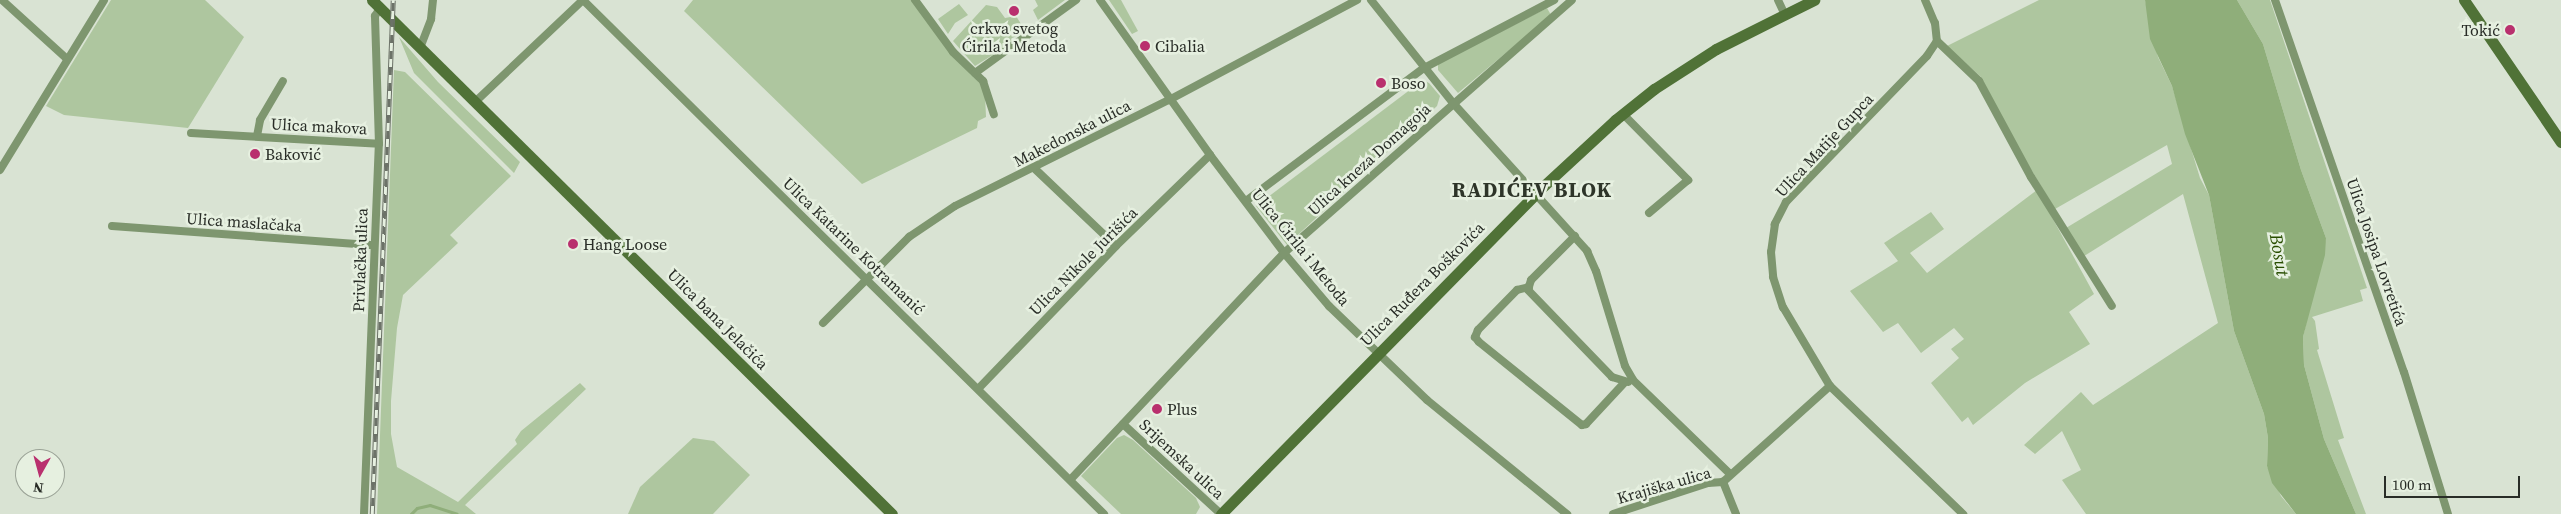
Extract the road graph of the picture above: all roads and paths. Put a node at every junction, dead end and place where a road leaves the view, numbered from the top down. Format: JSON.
{"nodes":[{"id":1,"x":2,"y":0,"type":"edge"},
{"id":2,"x":104,"y":0,"type":"edge"},
{"id":3,"x":433,"y":0,"type":"edge"},
{"id":4,"x":583,"y":0,"type":"edge"},
{"id":5,"x":915,"y":0,"type":"edge"},
{"id":6,"x":1076,"y":0,"type":"edge"},
{"id":7,"x":1100,"y":0,"type":"edge"},
{"id":8,"x":1357,"y":0,"type":"edge"},
{"id":9,"x":1372,"y":0,"type":"edge"},
{"id":10,"x":1554,"y":0,"type":"edge"},
{"id":11,"x":1572,"y":0,"type":"edge"},
{"id":12,"x":1778,"y":0,"type":"edge"},
{"id":13,"x":1814,"y":0,"type":"edge"},
{"id":14,"x":1925,"y":0,"type":"edge"},
{"id":15,"x":2275,"y":0,"type":"edge"},
{"id":16,"x":2464,"y":0,"type":"edge"},
{"id":17,"x":376,"y":4,"type":"edge"},
{"id":18,"x":1784,"y":13,"type":"junction"},
{"id":19,"x":1937,"y":41,"type":"junction"},
{"id":20,"x":420,"y":48,"type":"junction"},
{"id":21,"x":67,"y":59,"type":"junction"},
{"id":22,"x":1424,"y":68,"type":"junction"},
{"id":23,"x":975,"y":72,"type":"junction"},
{"id":24,"x":283,"y":81,"type":"dead end"},
{"id":25,"x":1169,"y":100,"type":"junction"},
{"id":26,"x":475,"y":102,"type":"junction"},
{"id":27,"x":1453,"y":103,"type":"junction"},
{"id":28,"x":994,"y":114,"type":"dead end"},
{"id":29,"x":1623,"y":114,"type":"junction"},
{"id":30,"x":191,"y":133,"type":"dead end"},
{"id":31,"x":257,"y":136,"type":"junction"},
{"id":32,"x":2561,"y":142,"type":"edge"},
{"id":33,"x":379,"y":144,"type":"junction"},
{"id":34,"x":1210,"y":155,"type":"junction"},
{"id":35,"x":1034,"y":168,"type":"junction"},
{"id":36,"x":0,"y":170,"type":"edge"},
{"id":37,"x":1536,"y":193,"type":"junction"},
{"id":38,"x":1246,"y":201,"type":"junction"},
{"id":39,"x":1649,"y":213,"type":"dead end"},
{"id":40,"x":112,"y":226,"type":"dead end"},
{"id":41,"x":1575,"y":236,"type":"junction"},
{"id":42,"x":374,"y":244,"type":"junction"},
{"id":43,"x":1116,"y":246,"type":"junction"},
{"id":44,"x":1284,"y":253,"type":"junction"},
{"id":45,"x":867,"y":278,"type":"junction"},
{"id":46,"x":1529,"y":287,"type":"junction"},
{"id":47,"x":2112,"y":306,"type":"dead end"},
{"id":48,"x":823,"y":323,"type":"dead end"},
{"id":49,"x":1376,"y":353,"type":"junction"},
{"id":50,"x":1625,"y":382,"type":"junction"},
{"id":51,"x":1635,"y":383,"type":"junction"},
{"id":52,"x":1830,"y":386,"type":"junction"},
{"id":53,"x":979,"y":388,"type":"junction"},
{"id":54,"x":1123,"y":424,"type":"junction"},
{"id":55,"x":1730,"y":474,"type":"junction"},
{"id":56,"x":1071,"y":479,"type":"junction"},
{"id":57,"x":1723,"y":482,"type":"junction"},
{"id":58,"x":364,"y":514,"type":"edge"},
{"id":59,"x":892,"y":514,"type":"edge"},
{"id":60,"x":1104,"y":514,"type":"edge"},
{"id":61,"x":1221,"y":514,"type":"edge"},
{"id":62,"x":1567,"y":514,"type":"edge"},
{"id":63,"x":1613,"y":514,"type":"edge"},
{"id":64,"x":1736,"y":514,"type":"edge"},
{"id":65,"x":1963,"y":514,"type":"edge"},
{"id":66,"x":2448,"y":514,"type":"edge"}],
"edges":[{"from":1,"to":21,"type":"street"},
{"from":2,"to":21,"type":"street"},
{"from":3,"to":20,"type":"street"},
{"from":4,"to":26,"type":"street","name":"Ulica Katarine Kotramanić"},
{"from":4,"to":45,"type":"street","name":"Ulica Katarine Kotramanić"},
{"from":5,"to":23,"type":"street"},
{"from":6,"to":23,"type":"street"},
{"from":7,"to":25,"type":"street","name":"Ulica Ćirila i Metoda"},
{"from":8,"to":25,"type":"street","name":"Makedonska ulica"},
{"from":9,"to":22,"type":"street"},
{"from":10,"to":22,"type":"street","name":"Ulica kneza Domagoja"},
{"from":11,"to":27,"type":"street","name":"Ulica kneza Domagoja"},
{"from":12,"to":18,"type":"street"},
{"from":13,"to":18,"type":"main road","name":"Ulica Ruđera Boškovića"},
{"from":14,"to":19,"type":"street"},
{"from":15,"to":66,"type":"street","name":"Ulica Josipa Lovretića"},
{"from":16,"to":32,"type":"main road"},
{"from":17,"to":20,"type":"main road","name":"Ulica bana Jelačića"},
{"from":17,"to":33,"type":"street","name":"Privlačka ulica"},
{"from":18,"to":29,"type":"main road","name":"Ulica Ruđera Boškovića"},
{"from":19,"to":47,"type":"street"},
{"from":19,"to":52,"type":"street","name":"Ulica Matije Gupca"},
{"from":20,"to":26,"type":"main road","name":"Ulica bana Jelačića"},
{"from":21,"to":36,"type":"street"},
{"from":22,"to":27,"type":"street"},
{"from":22,"to":38,"type":"street","name":"Ulica kneza Domagoja"},
{"from":23,"to":28,"type":"street"},
{"from":24,"to":31,"type":"street","name":"Ulica makova"},
{"from":25,"to":34,"type":"street","name":"Ulica Ćirila i Metoda"},
{"from":25,"to":35,"type":"street","name":"Makedonska ulica"},
{"from":26,"to":59,"type":"main road","name":"Ulica bana Jelačića"},
{"from":27,"to":37,"type":"street"},
{"from":27,"to":44,"type":"street","name":"Ulica kneza Domagoja"},
{"from":29,"to":37,"type":"main road","name":"Ulica Ruđera Boškovića"},
{"from":29,"to":39,"type":"street"},
{"from":30,"to":31,"type":"street","name":"Ulica makova"},
{"from":31,"to":33,"type":"street","name":"Ulica makova"},
{"from":33,"to":42,"type":"street","name":"Privlačka ulica"},
{"from":34,"to":38,"type":"street","name":"Ulica Ćirila i Metoda"},
{"from":34,"to":43,"type":"street","name":"Ulica Nikole Jurišića"},
{"from":35,"to":43,"type":"street"},
{"from":35,"to":45,"type":"street","name":"Makedonska ulica"},
{"from":37,"to":41,"type":"street"},
{"from":37,"to":49,"type":"main road","name":"Ulica Ruđera Boškovića"},
{"from":38,"to":44,"type":"street","name":"Ulica Ćirila i Metoda"},
{"from":40,"to":42,"type":"street","name":"Ulica maslačaka"},
{"from":41,"to":46,"type":"street"},
{"from":41,"to":51,"type":"street"},
{"from":42,"to":58,"type":"street","name":"Privlačka ulica"},
{"from":43,"to":53,"type":"street","name":"Ulica Nikole Jurišića"},
{"from":44,"to":49,"type":"street","name":"Ulica Ćirila i Metoda"},
{"from":44,"to":54,"type":"street","name":"Ulica kneza Domagoja"},
{"from":45,"to":48,"type":"street","name":"Makedonska ulica"},
{"from":45,"to":53,"type":"street","name":"Ulica Katarine Kotramanić"},
{"from":46,"to":50,"type":"street"},
{"from":46,"to":50,"type":"street"},
{"from":49,"to":61,"type":"main road","name":"Ulica Ruđera Boškovića"},
{"from":49,"to":62,"type":"street","name":"Ulica Ćirila i Metoda"},
{"from":50,"to":51,"type":"street"},
{"from":51,"to":55,"type":"street"},
{"from":52,"to":55,"type":"street"},
{"from":52,"to":65,"type":"street","name":"Ulica Matije Gupca"},
{"from":53,"to":56,"type":"street","name":"Ulica Katarine Kotramanić"},
{"from":54,"to":56,"type":"street","name":"Ulica kneza Domagoja"},
{"from":54,"to":61,"type":"street","name":"Srijemska ulica"},
{"from":55,"to":57,"type":"street"},
{"from":56,"to":60,"type":"street","name":"Ulica Katarine Kotramanić"},
{"from":57,"to":63,"type":"street","name":"Krajiška ulica"},
{"from":57,"to":64,"type":"street"}]}
